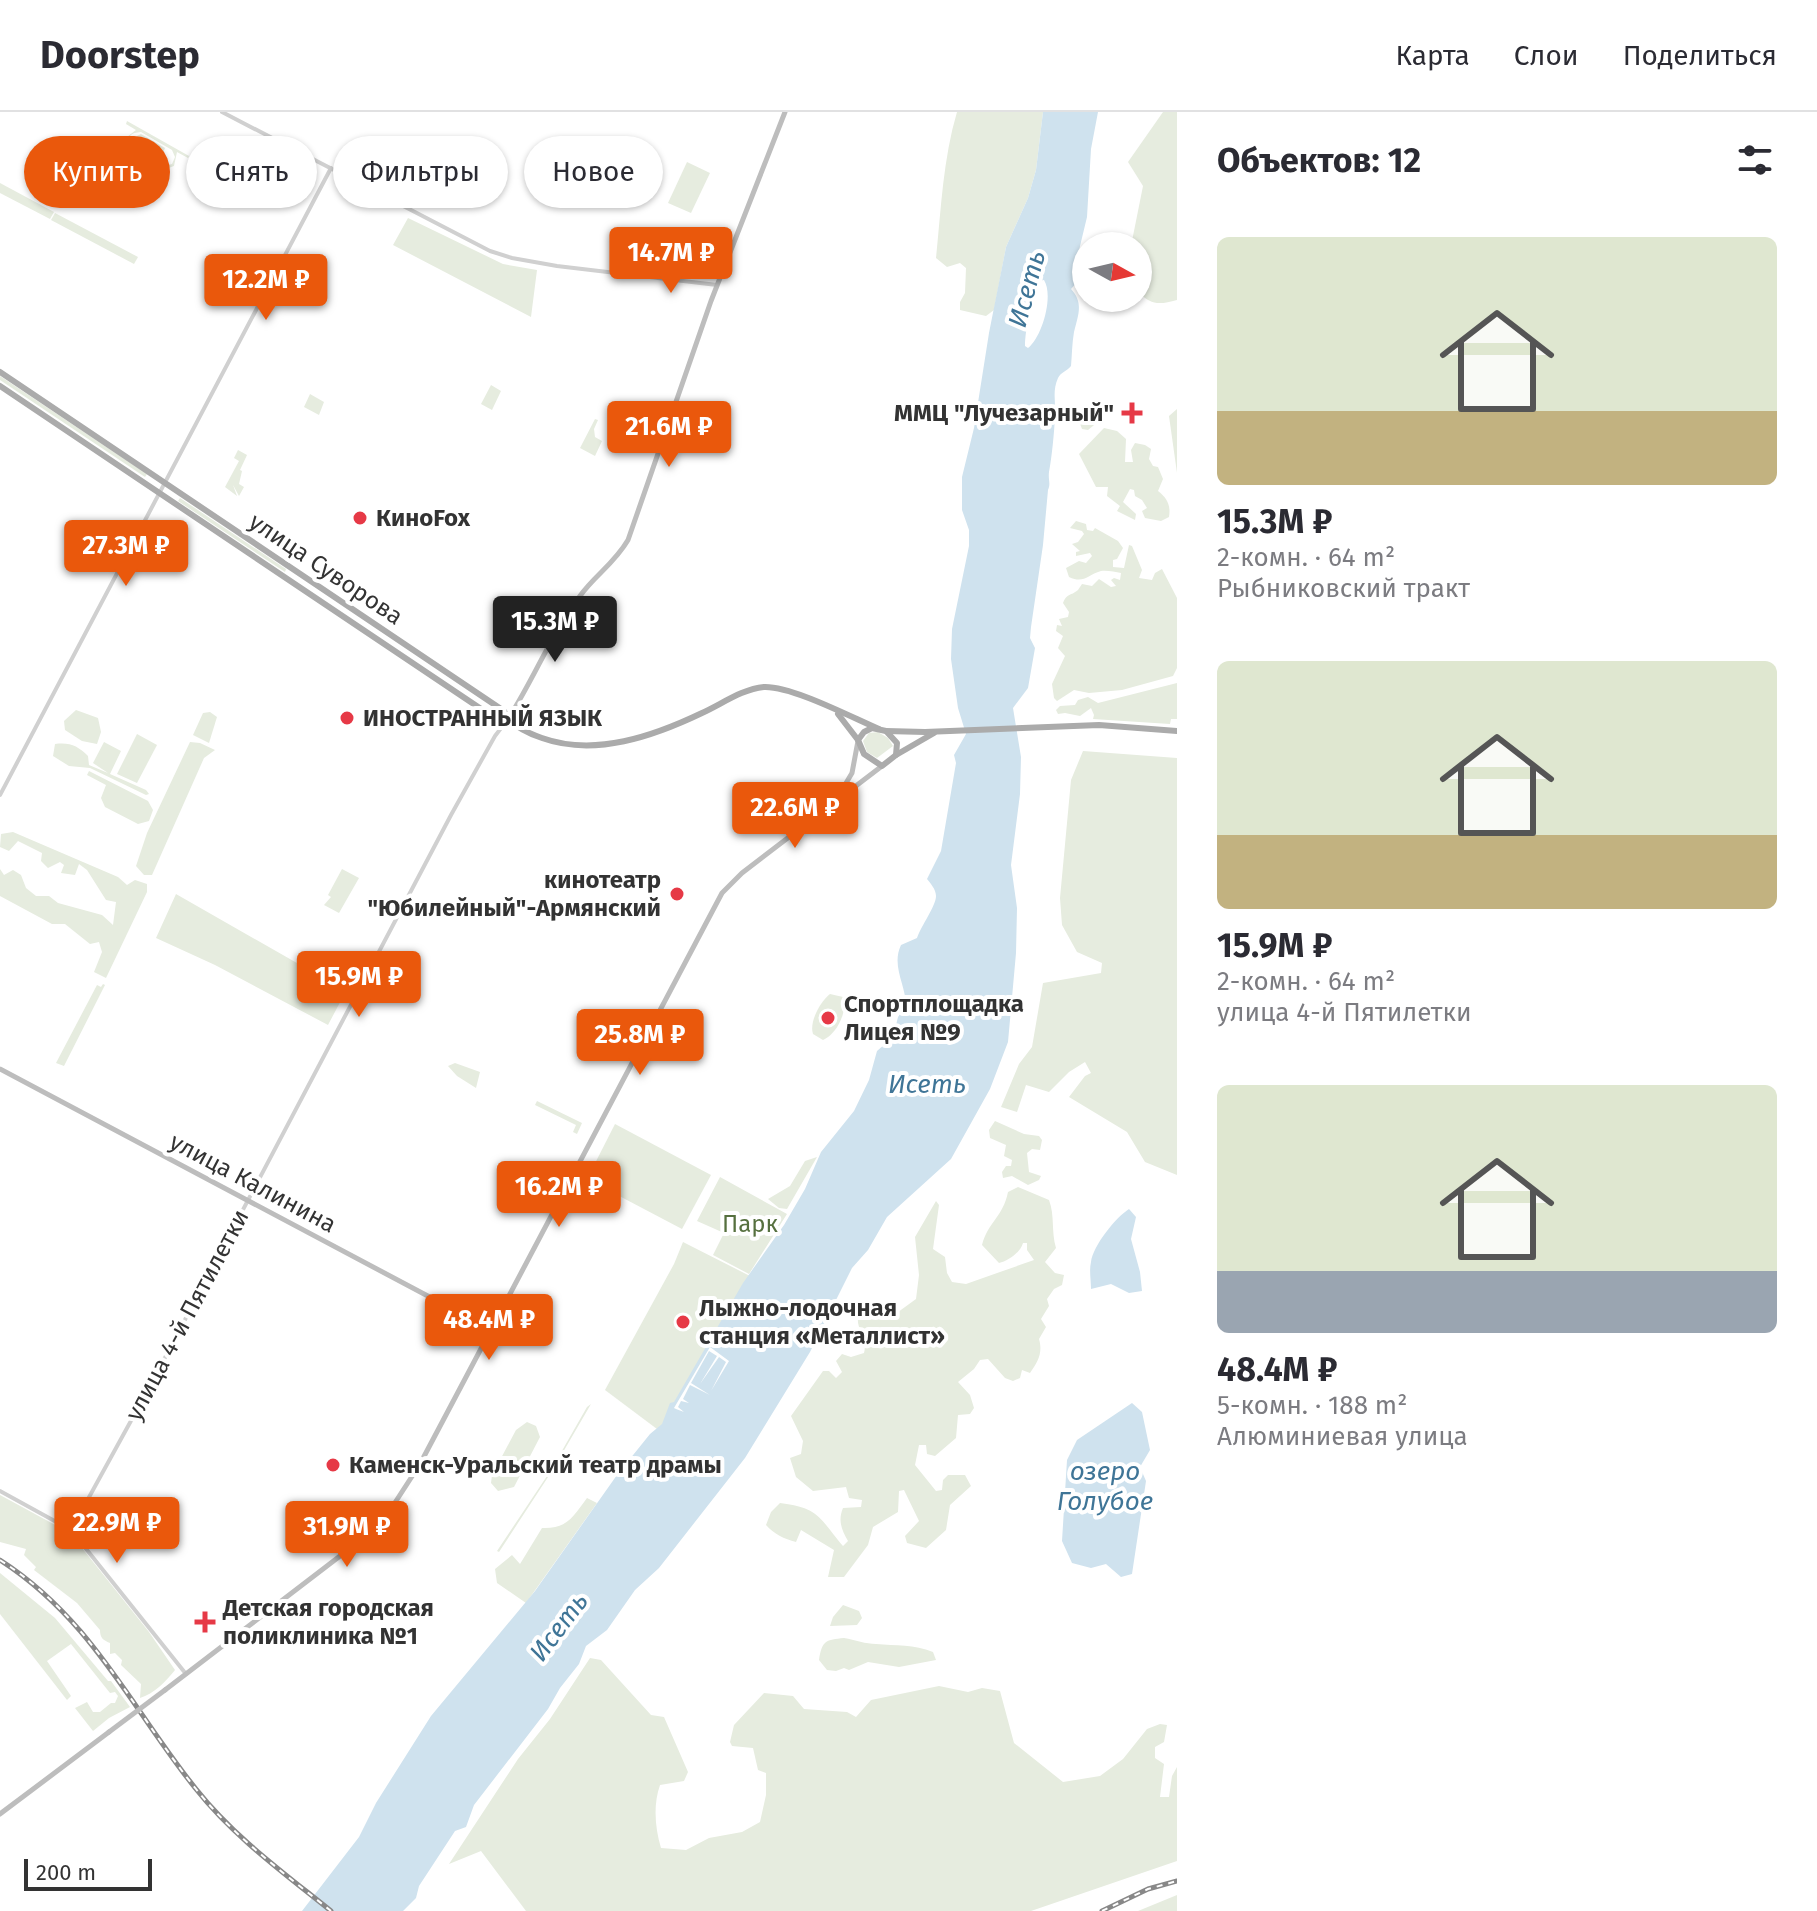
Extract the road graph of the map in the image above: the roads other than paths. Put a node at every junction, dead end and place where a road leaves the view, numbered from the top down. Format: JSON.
{"nodes":[{"id":1,"x":222,"y":112,"type":"edge"},
{"id":2,"x":785,"y":112,"type":"edge"},
{"id":3,"x":331,"y":168,"type":"junction"},
{"id":4,"x":717,"y":285,"type":"junction"},
{"id":5,"x":0,"y":372,"type":"edge"},
{"id":6,"x":0,"y":386,"type":"edge"},
{"id":7,"x":165,"y":483,"type":"junction"},
{"id":8,"x":160,"y":494,"type":"junction"},
{"id":9,"x":832,"y":709,"type":"junction"},
{"id":10,"x":508,"y":719,"type":"junction"},
{"id":11,"x":882,"y":730,"type":"junction"},
{"id":12,"x":950,"y":730,"type":"junction"},
{"id":13,"x":1177,"y":731,"type":"edge"},
{"id":14,"x":858,"y":740,"type":"junction"},
{"id":15,"x":896,"y":755,"type":"junction"},
{"id":16,"x":882,"y":766,"type":"junction"},
{"id":17,"x":0,"y":795,"type":"edge"},
{"id":18,"x":831,"y":804,"type":"junction"},
{"id":19,"x":0,"y":1069,"type":"edge"},
{"id":20,"x":248,"y":1201,"type":"junction"},
{"id":21,"x":490,"y":1329,"type":"junction"},
{"id":22,"x":0,"y":1491,"type":"edge"},
{"id":23,"x":71,"y":1530,"type":"junction"},
{"id":24,"x":186,"y":1674,"type":"junction"},
{"id":25,"x":0,"y":1814,"type":"edge"}],
"edges":[{"from":1,"to":3,"type":"street"},
{"from":2,"to":4,"type":"main road"},
{"from":3,"to":4,"type":"street"},
{"from":3,"to":7,"type":"street"},
{"from":4,"to":10,"type":"main road"},
{"from":5,"to":7,"type":"main road","name":"улица Суворова"},
{"from":6,"to":8,"type":"main road","name":"улица Суворова"},
{"from":7,"to":8,"type":"street"},
{"from":7,"to":10,"type":"main road","name":"улица Суворова"},
{"from":8,"to":10,"type":"main road","name":"улица Суворова"},
{"from":8,"to":17,"type":"street"},
{"from":9,"to":10,"type":"main road","name":"улица Суворова"},
{"from":9,"to":11,"type":"main road","name":"улица Суворова"},
{"from":9,"to":14,"type":"main road"},
{"from":10,"to":20,"type":"street","name":"улица 4-й Пятилетки"},
{"from":11,"to":12,"type":"main road"},
{"from":11,"to":14,"type":"main road"},
{"from":11,"to":15,"type":"main road"},
{"from":12,"to":13,"type":"main road"},
{"from":12,"to":15,"type":"main road"},
{"from":14,"to":16,"type":"main road"},
{"from":14,"to":18,"type":"main road"},
{"from":15,"to":16,"type":"main road"},
{"from":16,"to":18,"type":"main road"},
{"from":18,"to":21,"type":"main road"},
{"from":19,"to":20,"type":"main road","name":"улица Калинина"},
{"from":20,"to":21,"type":"main road","name":"улица Калинина"},
{"from":20,"to":23,"type":"street","name":"улица 4-й Пятилетки"},
{"from":21,"to":24,"type":"main road"},
{"from":22,"to":23,"type":"street"},
{"from":23,"to":24,"type":"street"},
{"from":24,"to":25,"type":"main road","bridge":true}]}
